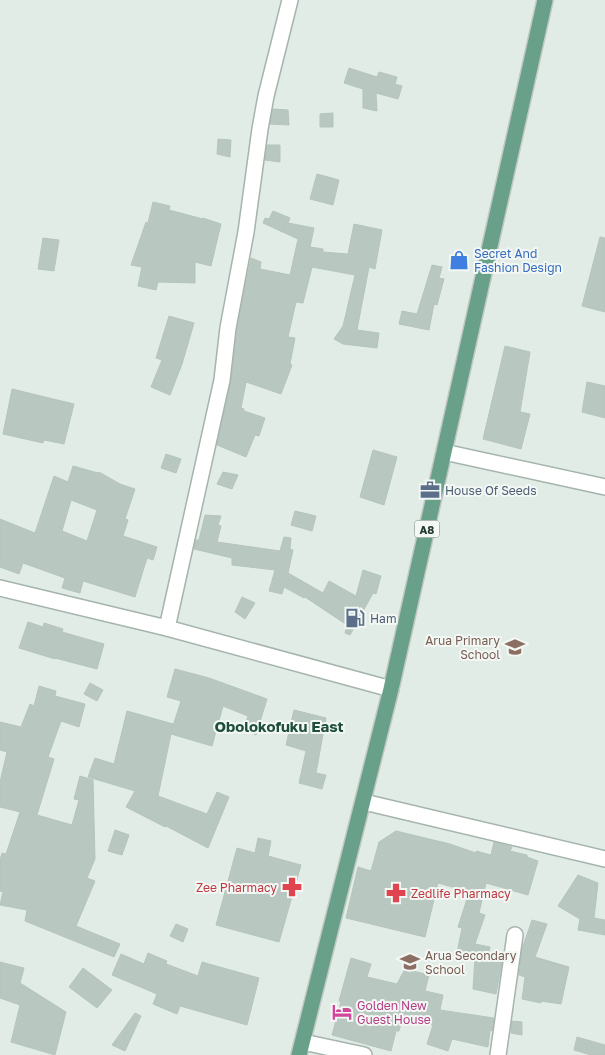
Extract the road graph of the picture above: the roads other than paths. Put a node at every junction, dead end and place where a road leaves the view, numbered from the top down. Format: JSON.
{"nodes":[{"id":1,"x":290,"y":0,"type":"edge"},
{"id":2,"x":545,"y":0,"type":"edge"},
{"id":3,"x":444,"y":452,"type":"junction"},
{"id":4,"x":605,"y":487,"type":"edge"},
{"id":5,"x":0,"y":588,"type":"edge"},
{"id":6,"x":167,"y":628,"type":"junction"},
{"id":7,"x":391,"y":689,"type":"junction"},
{"id":8,"x":364,"y":802,"type":"junction"},
{"id":9,"x":605,"y":859,"type":"edge"},
{"id":10,"x":515,"y":935,"type":"dead end"},
{"id":11,"x":301,"y":1048,"type":"edge"},
{"id":12,"x":364,"y":1055,"type":"edge"},
{"id":13,"x":498,"y":1055,"type":"edge"}],
"edges":[{"from":1,"to":6,"type":"street"},
{"from":2,"to":3,"type":"main road","number":"A8"},
{"from":3,"to":4,"type":"street"},
{"from":3,"to":7,"type":"main road","number":"A8"},
{"from":5,"to":6,"type":"street"},
{"from":6,"to":7,"type":"street"},
{"from":7,"to":8,"type":"main road","number":"A8"},
{"from":8,"to":9,"type":"street"},
{"from":8,"to":11,"type":"main road","number":"A8"},
{"from":10,"to":13,"type":"street"},
{"from":11,"to":12,"type":"street"}]}
